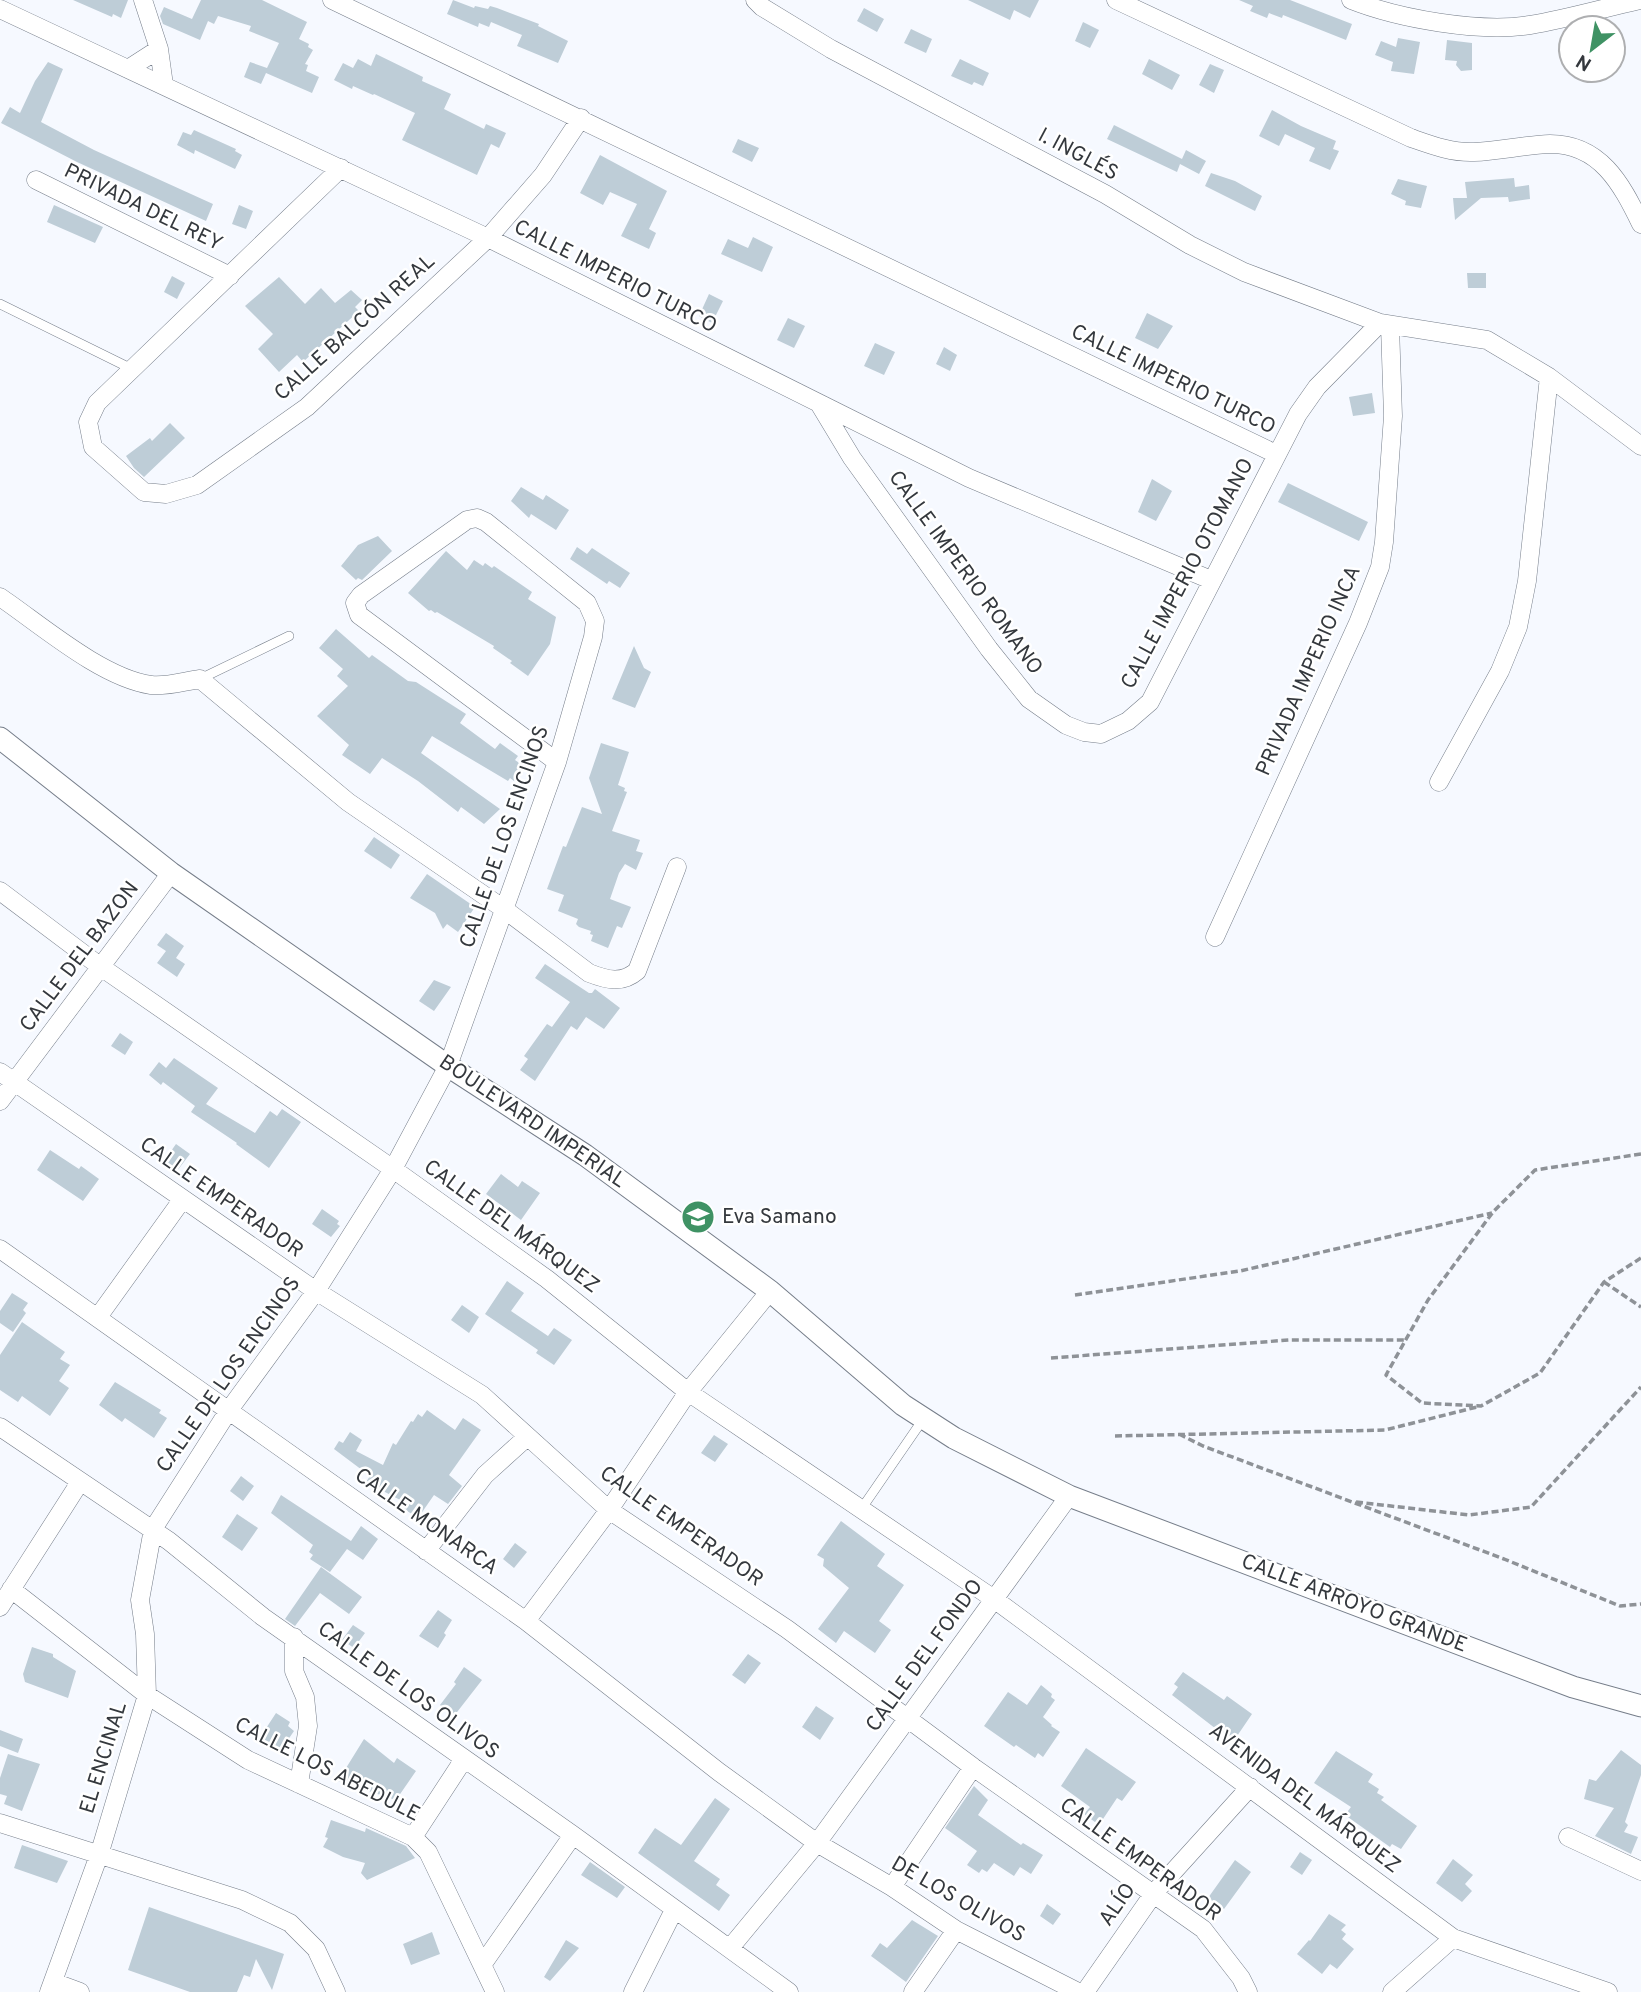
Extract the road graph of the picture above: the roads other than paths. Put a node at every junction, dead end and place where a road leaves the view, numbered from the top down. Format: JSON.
{"nodes":[{"id":1,"x":144,"y":0,"type":"edge"},
{"id":2,"x":332,"y":0,"type":"edge"},
{"id":3,"x":1351,"y":0,"type":"edge"},
{"id":4,"x":1640,"y":0,"type":"edge"},
{"id":5,"x":1125,"y":1,"type":"edge"},
{"id":6,"x":760,"y":2,"type":"edge"},
{"id":7,"x":0,"y":9,"type":"edge"},
{"id":8,"x":159,"y":48,"type":"junction"},
{"id":9,"x":128,"y":68,"type":"junction"},
{"id":10,"x":164,"y":85,"type":"junction"},
{"id":11,"x":581,"y":118,"type":"junction"},
{"id":12,"x":341,"y":168,"type":"junction"},
{"id":13,"x":36,"y":180,"type":"dead end"},
{"id":14,"x":1636,"y":201,"type":"edge"},
{"id":15,"x":1641,"y":224,"type":"edge"},
{"id":16,"x":488,"y":238,"type":"junction"},
{"id":17,"x":230,"y":276,"type":"junction"},
{"id":18,"x":0,"y":304,"type":"edge"},
{"id":19,"x":1385,"y":325,"type":"junction"},
{"id":20,"x":132,"y":369,"type":"junction"},
{"id":21,"x":1549,"y":377,"type":"junction"},
{"id":22,"x":820,"y":405,"type":"junction"},
{"id":23,"x":1641,"y":446,"type":"edge"},
{"id":24,"x":1276,"y":454,"type":"junction"},
{"id":25,"x":1211,"y":580,"type":"junction"},
{"id":26,"x":0,"y":597,"type":"edge"},
{"id":27,"x":289,"y":636,"type":"dead end"},
{"id":28,"x":200,"y":679,"type":"junction"},
{"id":29,"x":1101,"y":734,"type":"joint"},
{"id":30,"x":0,"y":738,"type":"edge"},
{"id":31,"x":558,"y":762,"type":"junction"},
{"id":32,"x":1439,"y":782,"type":"dead end"},
{"id":33,"x":677,"y":867,"type":"dead end"},
{"id":34,"x":171,"y":873,"type":"junction"},
{"id":35,"x":0,"y":891,"type":"edge"},
{"id":36,"x":505,"y":909,"type":"junction"},
{"id":37,"x":1215,"y":937,"type":"dead end"},
{"id":38,"x":101,"y":967,"type":"junction"},
{"id":39,"x":448,"y":1066,"type":"junction"},
{"id":40,"x":7,"y":1077,"type":"edge"},
{"id":41,"x":0,"y":1101,"type":"edge"},
{"id":42,"x":393,"y":1169,"type":"junction"},
{"id":43,"x":183,"y":1199,"type":"junction"},
{"id":44,"x":0,"y":1249,"type":"edge"},
{"id":45,"x":316,"y":1291,"type":"junction"},
{"id":46,"x":770,"y":1291,"type":"junction"},
{"id":47,"x":98,"y":1317,"type":"junction"},
{"id":48,"x":688,"y":1392,"type":"junction"},
{"id":49,"x":229,"y":1410,"type":"junction"},
{"id":50,"x":924,"y":1418,"type":"junction"},
{"id":51,"x":0,"y":1427,"type":"edge"},
{"id":52,"x":527,"y":1437,"type":"junction"},
{"id":53,"x":80,"y":1482,"type":"junction"},
{"id":54,"x":1069,"y":1496,"type":"junction"},
{"id":55,"x":862,"y":1508,"type":"junction"},
{"id":56,"x":609,"y":1510,"type":"junction"},
{"id":57,"x":153,"y":1530,"type":"junction"},
{"id":58,"x":426,"y":1550,"type":"junction"},
{"id":59,"x":12,"y":1589,"type":"junction"},
{"id":60,"x":995,"y":1599,"type":"junction"},
{"id":61,"x":0,"y":1607,"type":"edge"},
{"id":62,"x":526,"y":1621,"type":"junction"},
{"id":63,"x":294,"y":1637,"type":"junction"},
{"id":64,"x":146,"y":1695,"type":"junction"},
{"id":65,"x":1641,"y":1706,"type":"edge"},
{"id":66,"x":908,"y":1719,"type":"junction"},
{"id":67,"x":464,"y":1759,"type":"junction"},
{"id":68,"x":973,"y":1767,"type":"junction"},
{"id":69,"x":299,"y":1784,"type":"junction"},
{"id":70,"x":1250,"y":1787,"type":"junction"},
{"id":71,"x":0,"y":1823,"type":"edge"},
{"id":72,"x":573,"y":1835,"type":"junction"},
{"id":73,"x":413,"y":1837,"type":"junction"},
{"id":74,"x":1568,"y":1837,"type":"dead end"},
{"id":75,"x":817,"y":1843,"type":"junction"},
{"id":76,"x":99,"y":1855,"type":"junction"},
{"id":77,"x":1641,"y":1871,"type":"edge"},
{"id":78,"x":892,"y":1887,"type":"junction"},
{"id":79,"x":1154,"y":1893,"type":"junction"},
{"id":80,"x":674,"y":1910,"type":"junction"},
{"id":81,"x":956,"y":1930,"type":"junction"},
{"id":82,"x":1453,"y":1938,"type":"junction"},
{"id":83,"x":730,"y":1948,"type":"junction"},
{"id":84,"x":482,"y":1965,"type":"junction"},
{"id":85,"x":51,"y":1987,"type":"edge"},
{"id":86,"x":80,"y":1992,"type":"edge"},
{"id":87,"x":336,"y":1992,"type":"edge"},
{"id":88,"x":495,"y":1992,"type":"edge"},
{"id":89,"x":633,"y":1992,"type":"edge"},
{"id":90,"x":789,"y":1992,"type":"edge"},
{"id":91,"x":914,"y":1992,"type":"edge"},
{"id":92,"x":1078,"y":1992,"type":"edge"},
{"id":93,"x":1085,"y":1992,"type":"edge"},
{"id":94,"x":1248,"y":1992,"type":"edge"},
{"id":95,"x":1392,"y":1992,"type":"edge"},
{"id":96,"x":1608,"y":1992,"type":"edge"}],
"edges":[{"from":1,"to":8,"type":"street"},
{"from":2,"to":11,"type":"street","name":"CALLE IMPERIO TURCO"},
{"from":3,"to":4,"type":"street"},
{"from":5,"to":14,"type":"street"},
{"from":6,"to":19,"type":"street","name":"I. INGLÉS"},
{"from":7,"to":9,"type":"street","name":"CALLE IMPERIO TURCO"},
{"from":8,"to":9,"type":"street"},
{"from":8,"to":10,"type":"street"},
{"from":9,"to":10,"type":"street","name":"CALLE IMPERIO TURCO"},
{"from":10,"to":12,"type":"street","name":"CALLE IMPERIO TURCO"},
{"from":11,"to":16,"type":"street","name":"CALLE BALCÓN REAL"},
{"from":11,"to":24,"type":"street","name":"CALLE IMPERIO TURCO"},
{"from":12,"to":16,"type":"street","name":"CALLE IMPERIO TURCO"},
{"from":12,"to":17,"type":"street","name":"CALLE BALCÓN REAL"},
{"from":13,"to":17,"type":"street","name":"PRIVADA DEL REY"},
{"from":14,"to":15,"type":"street"},
{"from":16,"to":20,"type":"street","name":"CALLE BALCÓN REAL"},
{"from":16,"to":22,"type":"street","name":"CALLE IMPERIO TURCO"},
{"from":17,"to":20,"type":"street","name":"CALLE BALCÓN REAL"},
{"from":18,"to":20,"type":"lane"},
{"from":19,"to":21,"type":"street"},
{"from":19,"to":24,"type":"street","name":"CALLE IMPERIO OTOMANO"},
{"from":19,"to":37,"type":"street","name":"PRIVADA IMPERIO INCA"},
{"from":21,"to":23,"type":"street"},
{"from":21,"to":32,"type":"street"},
{"from":22,"to":25,"type":"street","name":"CALLE IMPERIO TURCO"},
{"from":22,"to":29,"type":"street","name":"CALLE IMPERIO ROMANO"},
{"from":24,"to":25,"type":"street","name":"CALLE IMPERIO OTOMANO"},
{"from":25,"to":29,"type":"street","name":"CALLE IMPERIO OTOMANO"},
{"from":26,"to":28,"type":"street"},
{"from":27,"to":28,"type":"lane"},
{"from":28,"to":36,"type":"street"},
{"from":30,"to":34,"type":"street","name":"BOULEVARD IMPERIAL"},
{"from":31,"to":31,"type":"street","name":"CALLE DE LOS ENCINOS"},
{"from":31,"to":36,"type":"street","name":"CALLE DE LOS ENCINOS"},
{"from":33,"to":36,"type":"street"},
{"from":34,"to":38,"type":"street","name":"CALLE DEL BAZON"},
{"from":34,"to":39,"type":"street","name":"BOULEVARD IMPERIAL"},
{"from":35,"to":38,"type":"street","name":"CALLE DEL MÁRQUEZ"},
{"from":36,"to":39,"type":"street","name":"CALLE DE LOS ENCINOS"},
{"from":38,"to":40,"type":"street","name":"CALLE DEL BAZON"},
{"from":38,"to":42,"type":"street","name":"CALLE DEL MÁRQUEZ"},
{"from":39,"to":42,"type":"street","name":"CALLE DE LOS ENCINOS"},
{"from":39,"to":46,"type":"street","name":"BOULEVARD IMPERIAL"},
{"from":40,"to":41,"type":"street","name":"CALLE DEL BAZON"},
{"from":40,"to":43,"type":"street","name":"CALLE EMPERADOR"},
{"from":42,"to":45,"type":"street","name":"CALLE DE LOS ENCINOS"},
{"from":42,"to":48,"type":"street","name":"CALLE DEL MÁRQUEZ"},
{"from":43,"to":45,"type":"street","name":"CALLE EMPERADOR"},
{"from":43,"to":47,"type":"street"},
{"from":44,"to":47,"type":"street","name":"CALLE MONARCA"},
{"from":45,"to":49,"type":"street","name":"CALLE DE LOS ENCINOS"},
{"from":45,"to":52,"type":"street","name":"CALLE EMPERADOR"},
{"from":46,"to":48,"type":"street"},
{"from":46,"to":50,"type":"street","name":"BOULEVARD IMPERIAL"},
{"from":47,"to":49,"type":"street","name":"CALLE MONARCA"},
{"from":48,"to":55,"type":"street","name":"CALLE DEL MÁRQUEZ"},
{"from":48,"to":56,"type":"street"},
{"from":49,"to":57,"type":"street","name":"CALLE DE LOS ENCINOS"},
{"from":49,"to":58,"type":"street","name":"CALLE MONARCA"},
{"from":50,"to":54,"type":"street","name":"BOULEVARD IMPERIAL"},
{"from":50,"to":55,"type":"lane"},
{"from":51,"to":53,"type":"street","name":"CALLE DE LOS OLIVOS"},
{"from":52,"to":56,"type":"street","name":"CALLE EMPERADOR"},
{"from":52,"to":58,"type":"street"},
{"from":53,"to":57,"type":"street","name":"CALLE DE LOS OLIVOS"},
{"from":53,"to":59,"type":"street"},
{"from":54,"to":60,"type":"street","name":"CALLE DEL FONDO"},
{"from":54,"to":65,"type":"street","name":"CALLE ARROYO GRANDE"},
{"from":55,"to":60,"type":"street","name":"CALLE DEL MÁRQUEZ"},
{"from":56,"to":62,"type":"street"},
{"from":56,"to":66,"type":"street","name":"CALLE EMPERADOR"},
{"from":57,"to":63,"type":"street","name":"CALLE DE LOS OLIVOS"},
{"from":57,"to":64,"type":"street","name":"EL ENCINAL"},
{"from":58,"to":62,"type":"street","name":"CALLE MONARCA"},
{"from":59,"to":61,"type":"street"},
{"from":59,"to":64,"type":"street","name":"CALLE LOS ABEDULE"},
{"from":60,"to":66,"type":"street","name":"CALLE DEL FONDO"},
{"from":60,"to":70,"type":"street","name":"AVENIDA DEL MÁRQUEZ"},
{"from":62,"to":75,"type":"street","name":"CALLE MONARCA"},
{"from":63,"to":67,"type":"street","name":"CALLE DE LOS OLIVOS"},
{"from":63,"to":69,"type":"street"},
{"from":64,"to":69,"type":"street","name":"CALLE LOS ABEDULE"},
{"from":64,"to":76,"type":"street","name":"EL ENCINAL"},
{"from":66,"to":68,"type":"street","name":"CALLE EMPERADOR"},
{"from":66,"to":75,"type":"street","name":"CALLE DEL FONDO"},
{"from":67,"to":72,"type":"street","name":"CALLE DE LOS OLIVOS"},
{"from":67,"to":73,"type":"street"},
{"from":68,"to":78,"type":"street"},
{"from":68,"to":79,"type":"street","name":"CALLE EMPERADOR"},
{"from":69,"to":73,"type":"street","name":"CALLE LOS ABEDULE"},
{"from":70,"to":79,"type":"street","name":"ALÍO"},
{"from":70,"to":82,"type":"street","name":"AVENIDA DEL MÁRQUEZ"},
{"from":71,"to":76,"type":"street"},
{"from":72,"to":80,"type":"street","name":"CALLE DE LOS OLIVOS"},
{"from":72,"to":84,"type":"street"},
{"from":73,"to":84,"type":"street","name":"CALLE LOS ABEDULE"},
{"from":74,"to":77,"type":"street"},
{"from":75,"to":78,"type":"street","name":"DE LOS OLIVOS"},
{"from":75,"to":83,"type":"street","name":"CALLE DEL FONDO"},
{"from":76,"to":85,"type":"street","name":"EL ENCINAL"},
{"from":76,"to":87,"type":"street"},
{"from":78,"to":81,"type":"street","name":"DE LOS OLIVOS"},
{"from":79,"to":93,"type":"street","name":"ALÍO"},
{"from":79,"to":94,"type":"street","name":"CALLE EMPERADOR"},
{"from":80,"to":83,"type":"street","name":"CALLE DE LOS OLIVOS"},
{"from":80,"to":89,"type":"street"},
{"from":81,"to":91,"type":"street"},
{"from":81,"to":92,"type":"street","name":"DE LOS OLIVOS"},
{"from":82,"to":95,"type":"street"},
{"from":82,"to":96,"type":"street","name":"AVENIDA DEL MÁRQUEZ"},
{"from":83,"to":90,"type":"street","name":"CALLE DE LOS OLIVOS"},
{"from":84,"to":88,"type":"street","name":"CALLE LOS ABEDULE"},
{"from":85,"to":86,"type":"street"}]}
